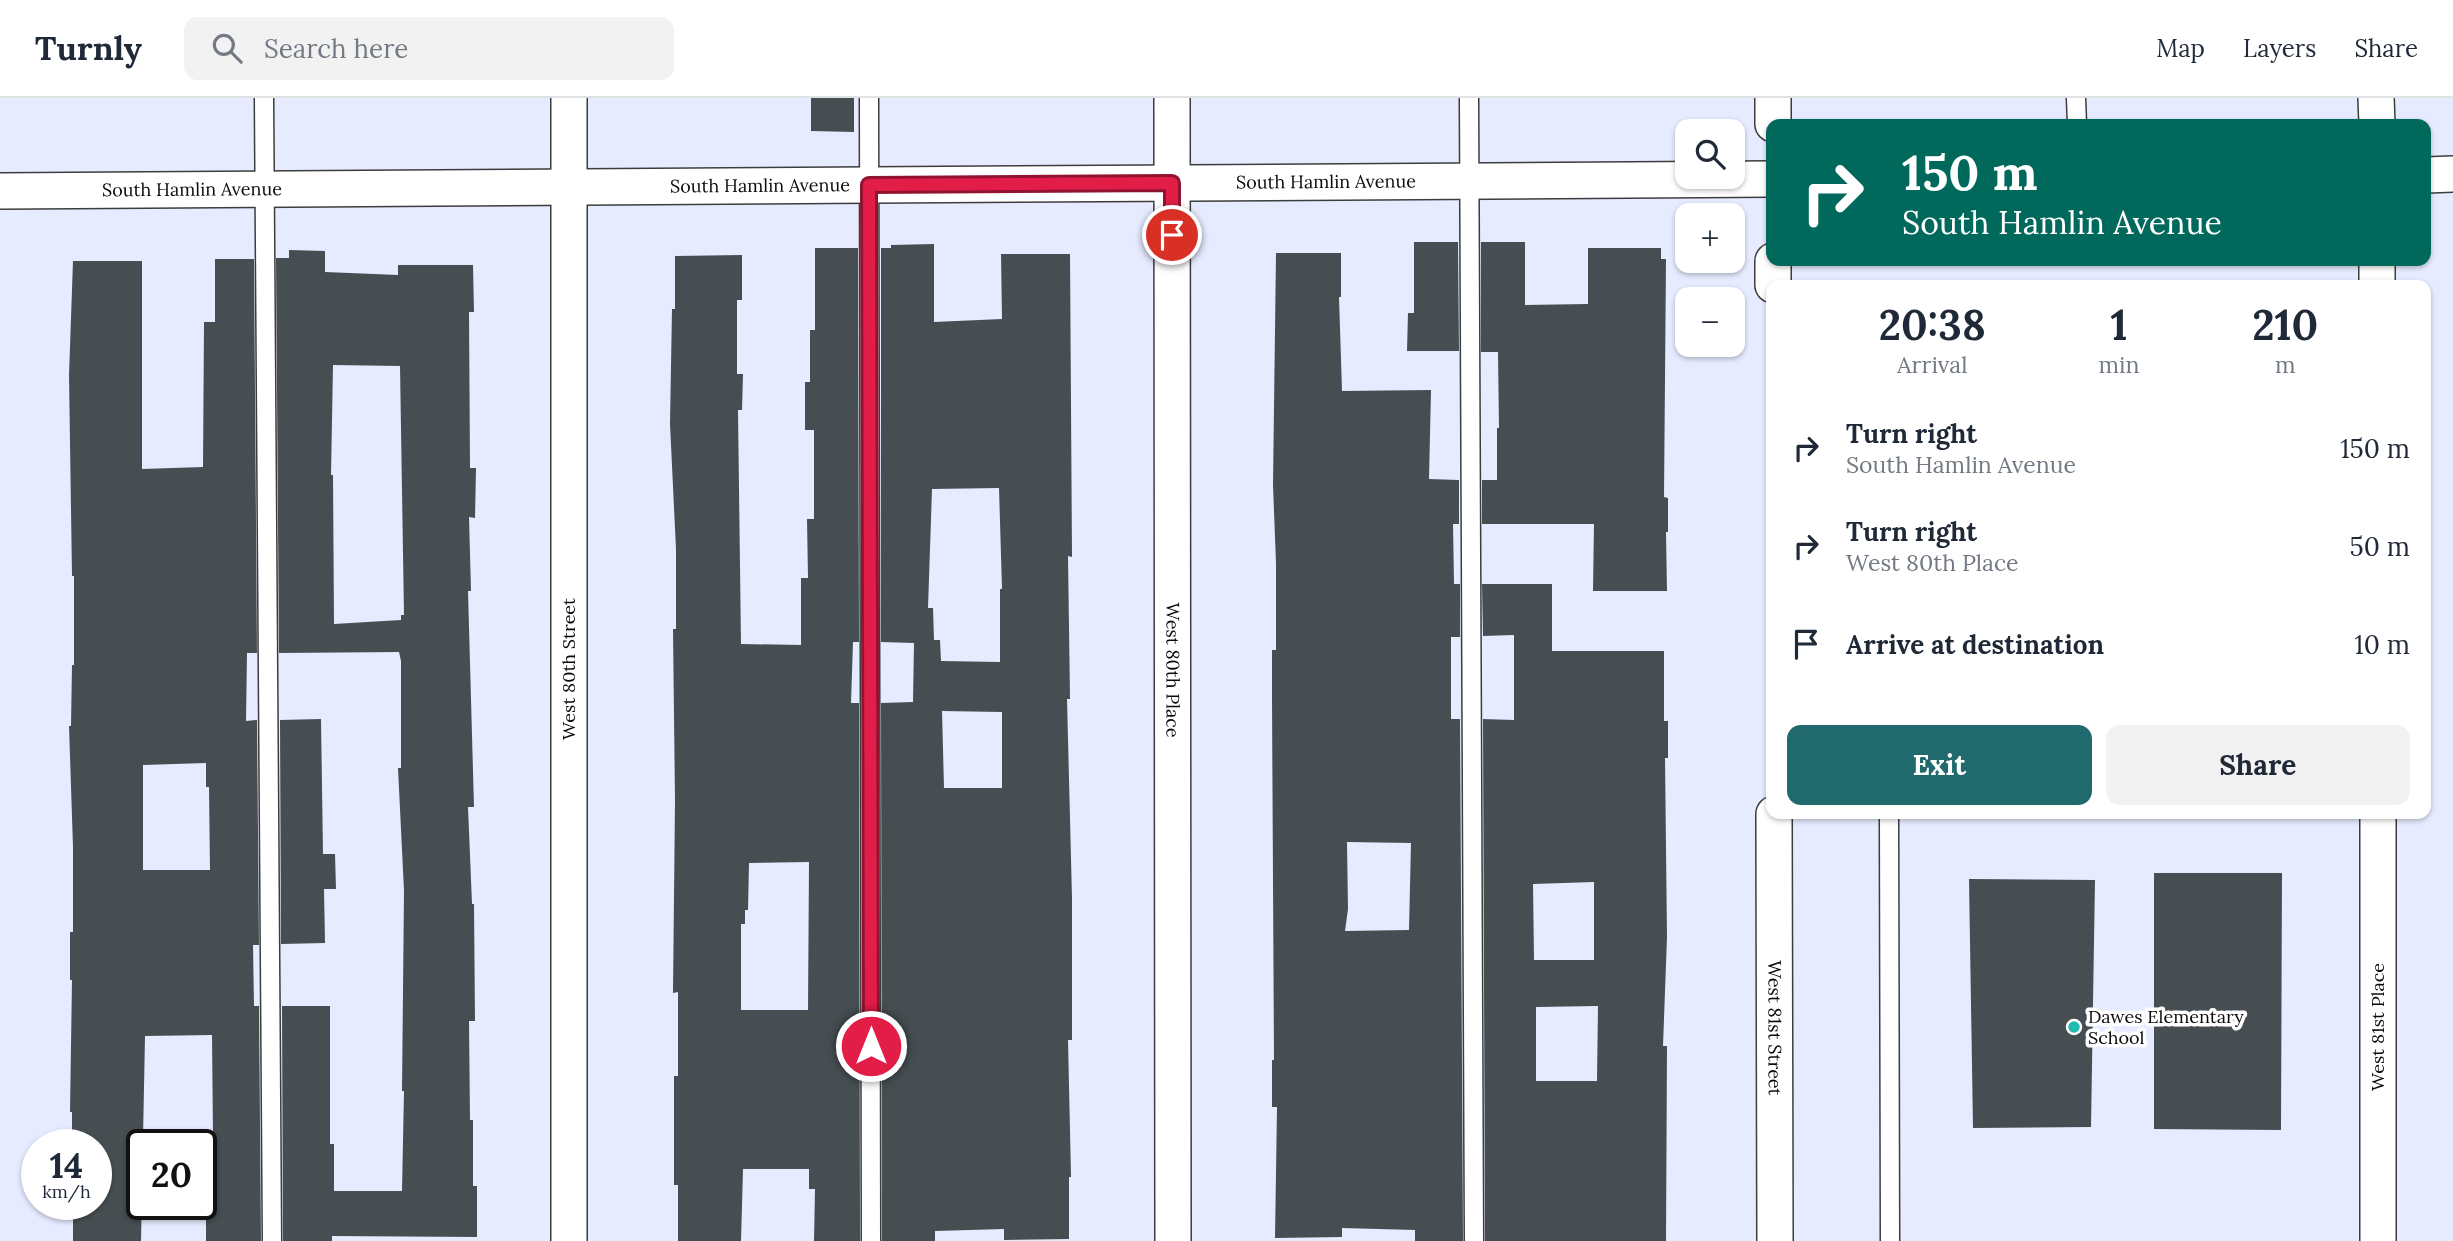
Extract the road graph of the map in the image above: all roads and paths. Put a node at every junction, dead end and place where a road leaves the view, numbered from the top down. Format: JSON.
{"nodes":[{"id":1,"x":264,"y":98,"type":"edge"},
{"id":2,"x":569,"y":98,"type":"edge"},
{"id":3,"x":869,"y":98,"type":"edge"},
{"id":4,"x":1172,"y":98,"type":"edge"},
{"id":5,"x":1469,"y":98,"type":"edge"},
{"id":6,"x":1773,"y":98,"type":"edge"},
{"id":7,"x":2076,"y":98,"type":"edge"},
{"id":8,"x":2376,"y":98,"type":"edge"},
{"id":9,"x":1773,"y":119,"type":"edge"},
{"id":10,"x":2077,"y":119,"type":"edge"},
{"id":11,"x":2376,"y":119,"type":"edge"},
{"id":12,"x":2431,"y":174,"type":"edge"},
{"id":13,"x":2453,"y":174,"type":"edge"},
{"id":14,"x":1766,"y":179,"type":"edge"},
{"id":15,"x":1469,"y":181,"type":"junction"},
{"id":16,"x":1172,"y":183,"type":"junction"},
{"id":17,"x":869,"y":185,"type":"junction"},
{"id":18,"x":569,"y":187,"type":"junction"},
{"id":19,"x":265,"y":189,"type":"junction"},
{"id":20,"x":0,"y":191,"type":"edge"},
{"id":21,"x":1774,"y":819,"type":"edge"},
{"id":22,"x":1889,"y":819,"type":"edge"},
{"id":23,"x":2378,"y":819,"type":"edge"},
{"id":24,"x":272,"y":1241,"type":"edge"},
{"id":25,"x":569,"y":1241,"type":"edge"},
{"id":26,"x":871,"y":1241,"type":"edge"},
{"id":27,"x":1173,"y":1241,"type":"edge"},
{"id":28,"x":1474,"y":1241,"type":"edge"},
{"id":29,"x":1775,"y":1241,"type":"edge"},
{"id":30,"x":1890,"y":1241,"type":"edge"},
{"id":31,"x":2378,"y":1241,"type":"edge"}],
"edges":[{"from":1,"to":19,"type":"lane"},
{"from":2,"to":18,"type":"street","name":"West 80th Street"},
{"from":3,"to":17,"type":"lane"},
{"from":4,"to":16,"type":"street","name":"West 80th Place"},
{"from":5,"to":15,"type":"lane"},
{"from":6,"to":9,"type":"street"},
{"from":7,"to":10,"type":"lane"},
{"from":8,"to":11,"type":"street"},
{"from":12,"to":13,"type":"street"},
{"from":14,"to":15,"type":"street","name":"South Hamlin Avenue"},
{"from":15,"to":16,"type":"street","name":"South Hamlin Avenue"},
{"from":15,"to":28,"type":"lane"},
{"from":16,"to":17,"type":"street","name":"South Hamlin Avenue"},
{"from":16,"to":27,"type":"street","name":"West 80th Place"},
{"from":17,"to":18,"type":"street","name":"South Hamlin Avenue"},
{"from":17,"to":26,"type":"lane"},
{"from":18,"to":19,"type":"street","name":"South Hamlin Avenue"},
{"from":18,"to":25,"type":"street","name":"West 80th Street"},
{"from":19,"to":20,"type":"street","name":"South Hamlin Avenue"},
{"from":19,"to":24,"type":"lane"},
{"from":21,"to":29,"type":"street","name":"West 81st Street"},
{"from":22,"to":30,"type":"lane"},
{"from":23,"to":31,"type":"street","name":"West 81st Place"}]}
